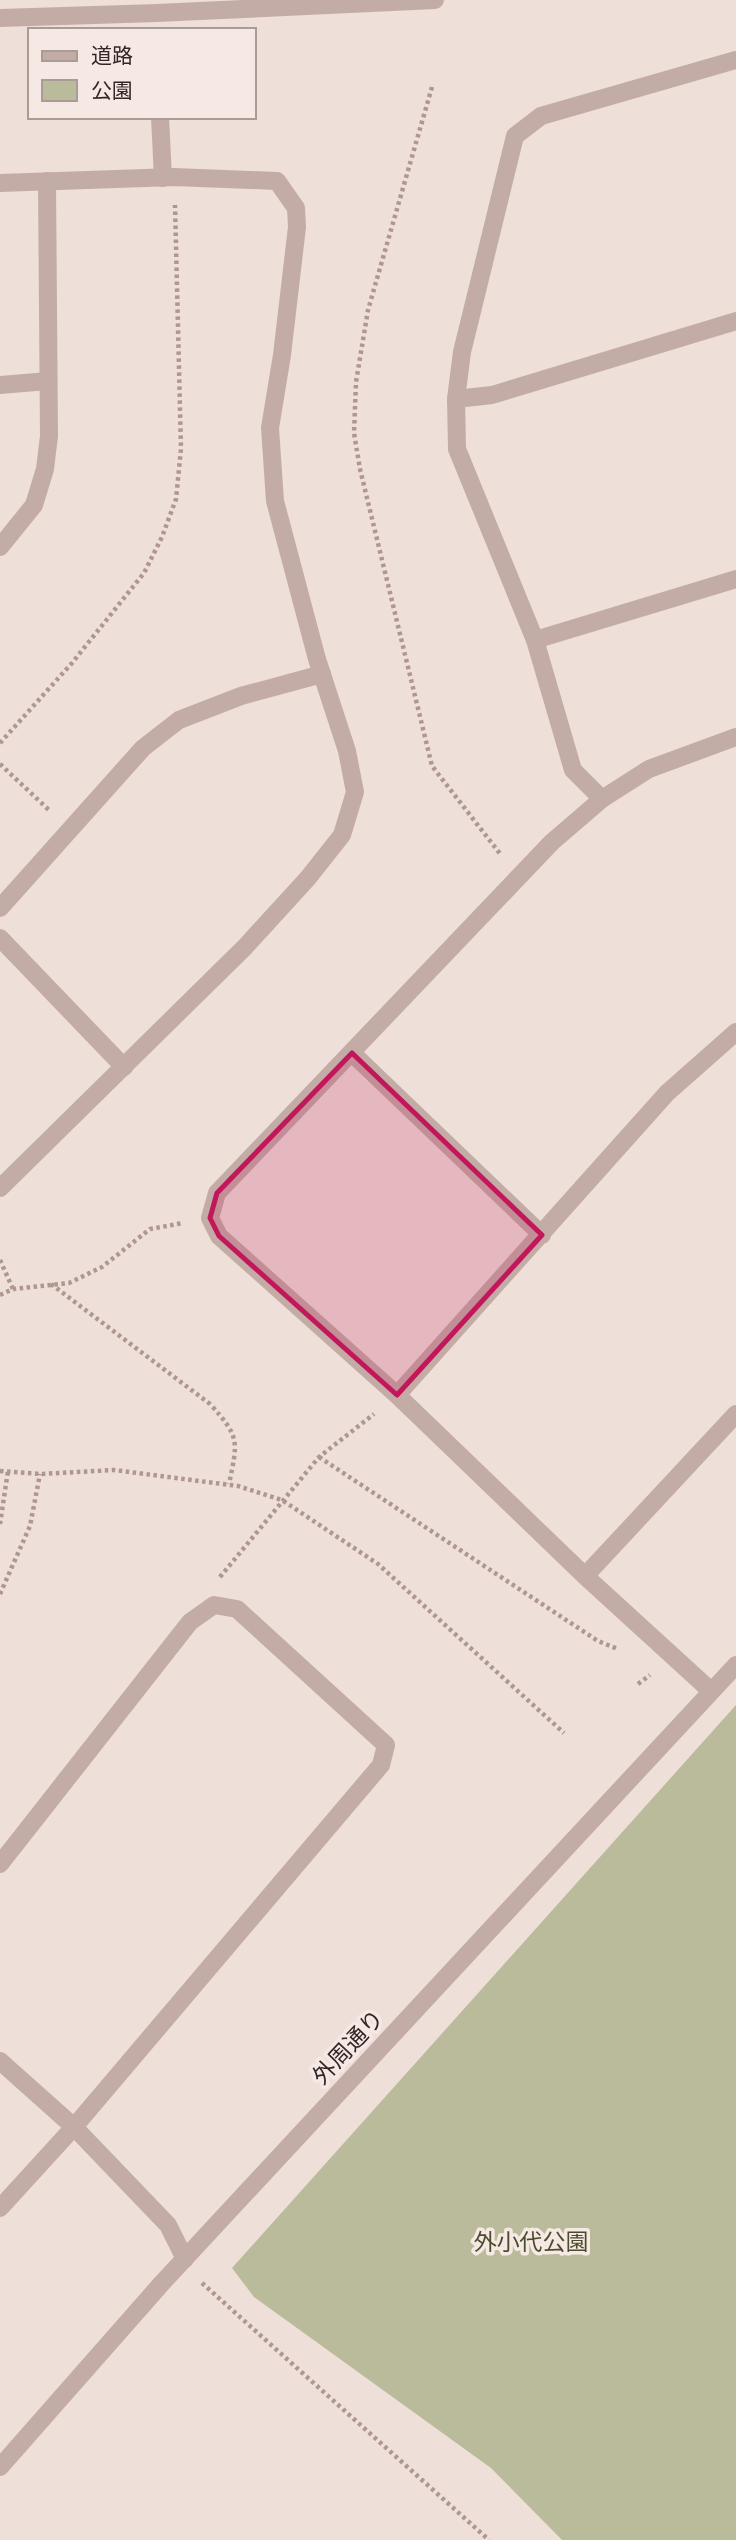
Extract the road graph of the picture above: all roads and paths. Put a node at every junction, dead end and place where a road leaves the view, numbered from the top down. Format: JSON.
{"nodes":[{"id":1,"x":435,"y":0,"type":"edge"},
{"id":2,"x":0,"y":18,"type":"edge"},
{"id":3,"x":157,"y":21,"type":"edge"},
{"id":4,"x":736,"y":60,"type":"edge"},
{"id":5,"x":432,"y":87,"type":"dead end"},
{"id":6,"x":160,"y":119,"type":"edge"},
{"id":7,"x":168,"y":177,"type":"junction"},
{"id":8,"x":47,"y":181,"type":"junction"},
{"id":9,"x":0,"y":183,"type":"edge"},
{"id":10,"x":736,"y":321,"type":"edge"},
{"id":11,"x":48,"y":382,"type":"junction"},
{"id":12,"x":0,"y":385,"type":"edge"},
{"id":13,"x":456,"y":399,"type":"junction"},
{"id":14,"x":0,"y":547,"type":"edge"},
{"id":15,"x":736,"y":579,"type":"edge"},
{"id":16,"x":535,"y":639,"type":"junction"},
{"id":17,"x":322,"y":674,"type":"junction"},
{"id":18,"x":0,"y":729,"type":"edge"},
{"id":19,"x":7,"y":736,"type":"junction"},
{"id":20,"x":736,"y":737,"type":"edge"},
{"id":21,"x":0,"y":743,"type":"edge"},
{"id":22,"x":0,"y":764,"type":"edge"},
{"id":23,"x":602,"y":799,"type":"junction"},
{"id":24,"x":70,"y":830,"type":"junction"},
{"id":25,"x":521,"y":876,"type":"junction"},
{"id":26,"x":0,"y":908,"type":"edge"},
{"id":27,"x":0,"y":938,"type":"edge"},
{"id":28,"x":736,"y":1032,"type":"edge"},
{"id":29,"x":352,"y":1053,"type":"junction"},
{"id":30,"x":124,"y":1066,"type":"junction"},
{"id":31,"x":0,"y":1188,"type":"edge"},
{"id":32,"x":210,"y":1218,"type":"junction"},
{"id":33,"x":542,"y":1235,"type":"junction"},
{"id":34,"x":0,"y":1260,"type":"edge"},
{"id":35,"x":51,"y":1284,"type":"junction"},
{"id":36,"x":13,"y":1289,"type":"junction"},
{"id":37,"x":0,"y":1295,"type":"edge"},
{"id":38,"x":397,"y":1395,"type":"junction"},
{"id":39,"x":736,"y":1414,"type":"edge"},
{"id":40,"x":319,"y":1457,"type":"junction"},
{"id":41,"x":0,"y":1471,"type":"edge"},
{"id":42,"x":8,"y":1471,"type":"junction"},
{"id":43,"x":40,"y":1474,"type":"junction"},
{"id":44,"x":229,"y":1484,"type":"junction"},
{"id":45,"x":282,"y":1500,"type":"junction"},
{"id":46,"x":0,"y":1524,"type":"edge"},
{"id":47,"x":586,"y":1576,"type":"junction"},
{"id":48,"x":0,"y":1594,"type":"edge"},
{"id":49,"x":214,"y":1605,"type":"junction"},
{"id":50,"x":623,"y":1651,"type":"dead end"},
{"id":51,"x":736,"y":1665,"type":"edge"},
{"id":52,"x":653,"y":1672,"type":"dead end"},
{"id":53,"x":638,"y":1684,"type":"dead end"},
{"id":54,"x":710,"y":1691,"type":"junction"},
{"id":55,"x":564,"y":1733,"type":"dead end"},
{"id":56,"x":0,"y":1864,"type":"edge"},
{"id":57,"x":0,"y":2061,"type":"edge"},
{"id":58,"x":74,"y":2127,"type":"junction"},
{"id":59,"x":0,"y":2208,"type":"edge"},
{"id":60,"x":185,"y":2259,"type":"junction"},
{"id":61,"x":0,"y":2467,"type":"edge"},
{"id":62,"x":489,"y":2540,"type":"edge"}],
"edges":[{"from":1,"to":3,"type":"street"},
{"from":2,"to":3,"type":"street"},
{"from":4,"to":13,"type":"street"},
{"from":5,"to":25,"type":"path"},
{"from":6,"to":7,"type":"street"},
{"from":7,"to":8,"type":"street"},
{"from":7,"to":17,"type":"street"},
{"from":7,"to":19,"type":"path"},
{"from":8,"to":9,"type":"street"},
{"from":8,"to":11,"type":"street"},
{"from":10,"to":13,"type":"street"},
{"from":11,"to":12,"type":"street"},
{"from":11,"to":14,"type":"street"},
{"from":13,"to":16,"type":"street"},
{"from":15,"to":16,"type":"street"},
{"from":16,"to":23,"type":"street"},
{"from":17,"to":24,"type":"street"},
{"from":17,"to":30,"type":"street"},
{"from":18,"to":19,"type":"path"},
{"from":19,"to":21,"type":"path"},
{"from":20,"to":23,"type":"street"},
{"from":22,"to":24,"type":"path"},
{"from":23,"to":25,"type":"street"},
{"from":24,"to":26,"type":"street"},
{"from":25,"to":29,"type":"street"},
{"from":27,"to":30,"type":"street"},
{"from":28,"to":33,"type":"street"},
{"from":29,"to":32,"type":"street"},
{"from":29,"to":33,"type":"street"},
{"from":30,"to":31,"type":"street"},
{"from":32,"to":35,"type":"path"},
{"from":32,"to":38,"type":"street"},
{"from":33,"to":38,"type":"street"},
{"from":34,"to":36,"type":"path"},
{"from":35,"to":36,"type":"path"},
{"from":35,"to":44,"type":"path"},
{"from":36,"to":37,"type":"path"},
{"from":38,"to":40,"type":"path"},
{"from":38,"to":47,"type":"street"},
{"from":39,"to":47,"type":"street"},
{"from":40,"to":45,"type":"path"},
{"from":40,"to":50,"type":"path"},
{"from":41,"to":42,"type":"path"},
{"from":42,"to":43,"type":"path"},
{"from":42,"to":46,"type":"path"},
{"from":43,"to":44,"type":"path"},
{"from":43,"to":48,"type":"path"},
{"from":44,"to":45,"type":"path"},
{"from":45,"to":49,"type":"path"},
{"from":45,"to":55,"type":"path"},
{"from":47,"to":54,"type":"street"},
{"from":49,"to":56,"type":"street"},
{"from":49,"to":58,"type":"street"},
{"from":51,"to":54,"type":"street","name":"外周通り"},
{"from":52,"to":53,"type":"path"},
{"from":54,"to":60,"type":"street","name":"外周通り"},
{"from":57,"to":58,"type":"street"},
{"from":58,"to":59,"type":"street"},
{"from":58,"to":60,"type":"street"},
{"from":60,"to":61,"type":"street","name":"外周通り"},
{"from":60,"to":62,"type":"path"}]}
